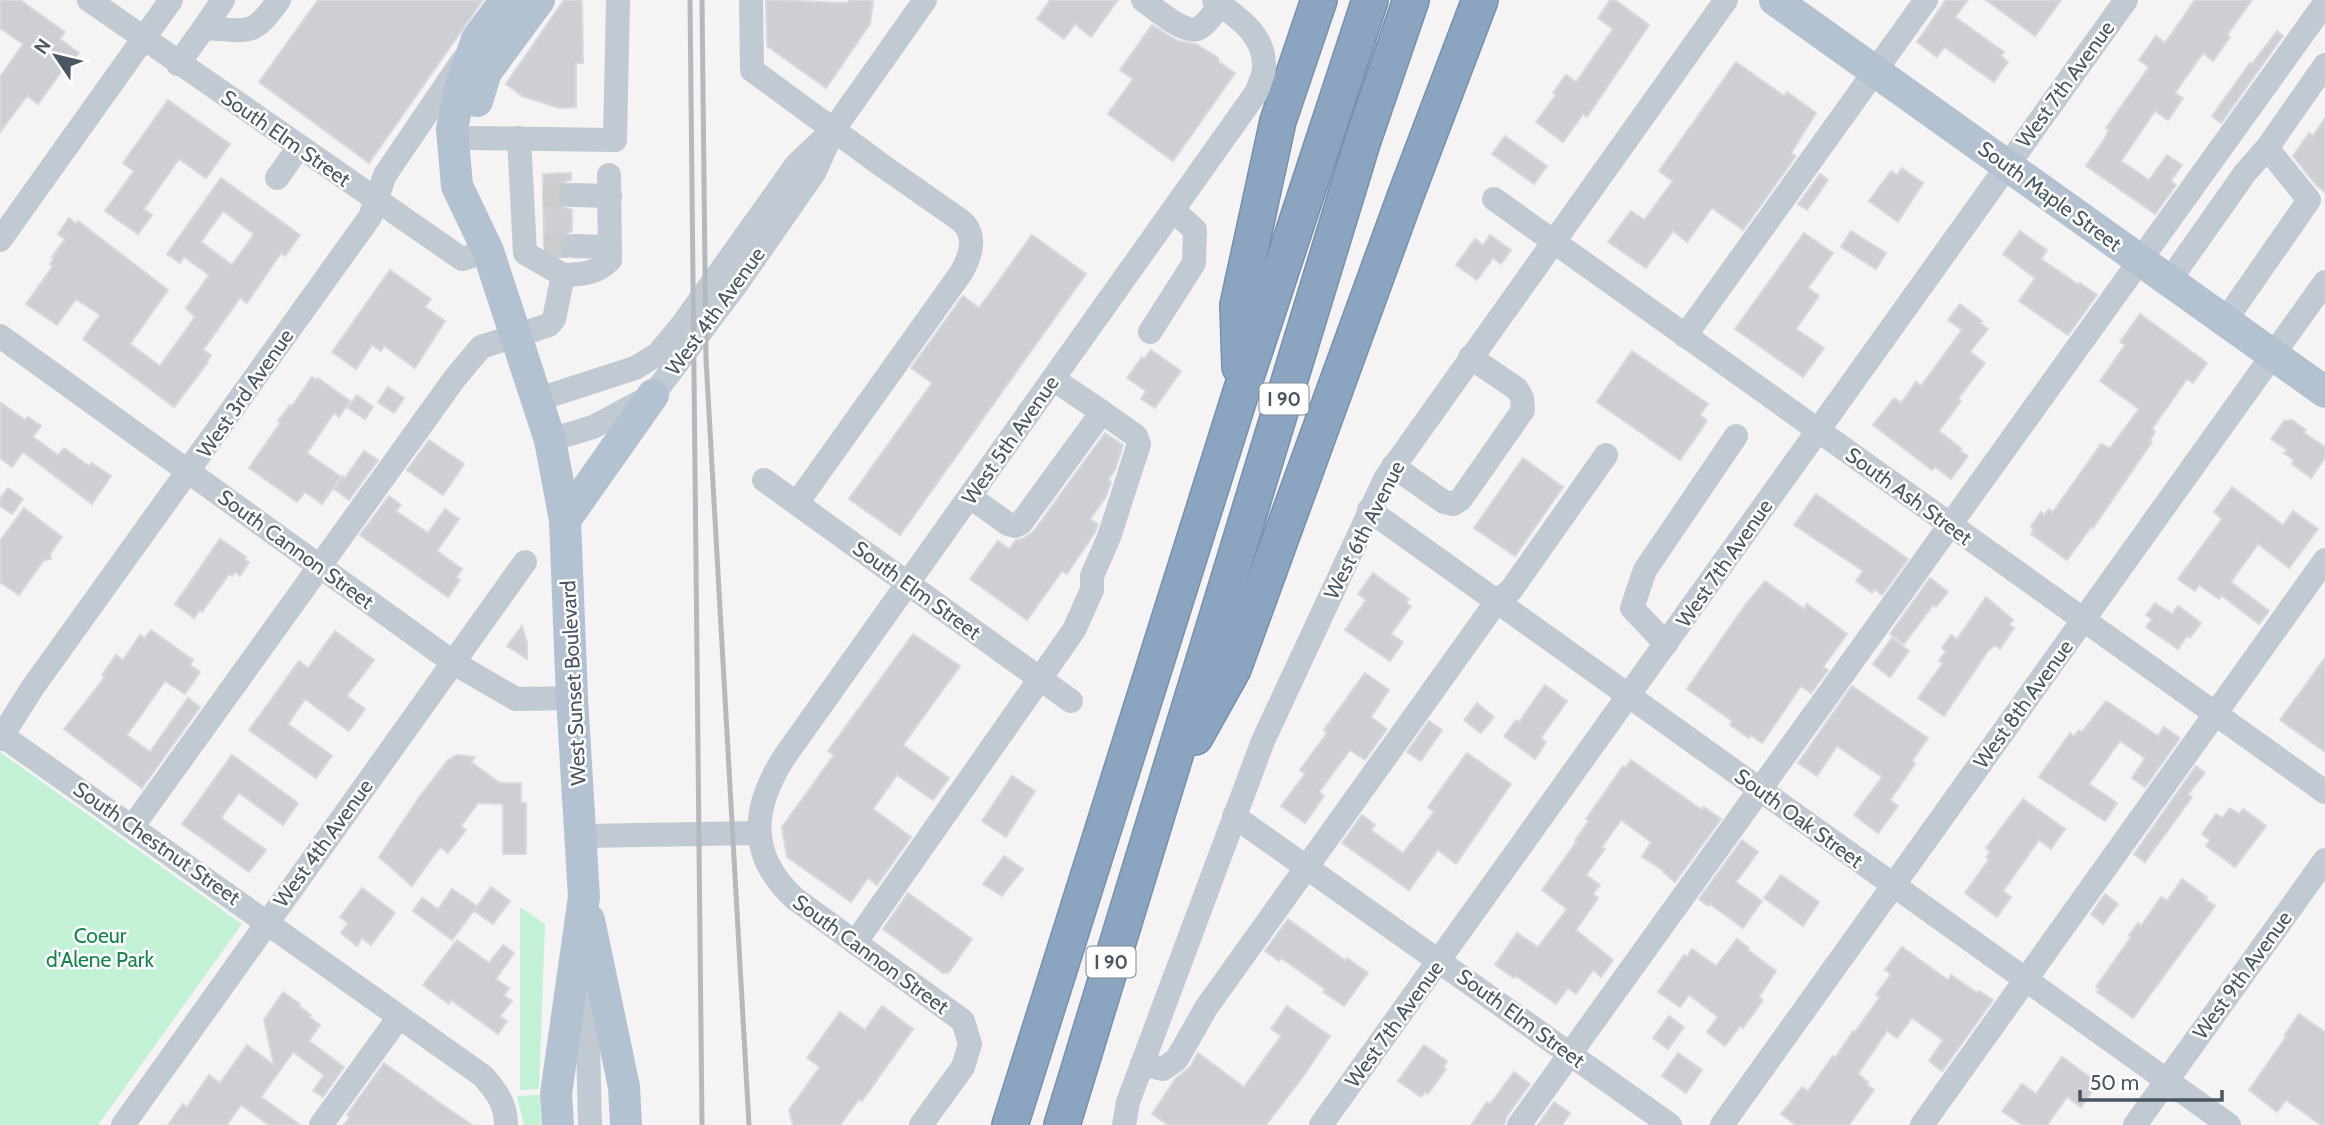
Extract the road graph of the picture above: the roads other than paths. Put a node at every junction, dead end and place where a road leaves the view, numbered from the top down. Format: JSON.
{"nodes":[{"id":1,"x":89,"y":0,"type":"edge"},
{"id":2,"x":171,"y":0,"type":"edge"},
{"id":3,"x":223,"y":0,"type":"edge"},
{"id":4,"x":279,"y":0,"type":"edge"},
{"id":5,"x":506,"y":0,"type":"edge"},
{"id":6,"x":539,"y":0,"type":"edge"},
{"id":7,"x":618,"y":0,"type":"edge"},
{"id":8,"x":751,"y":0,"type":"edge"},
{"id":9,"x":925,"y":0,"type":"edge"},
{"id":10,"x":1143,"y":0,"type":"edge"},
{"id":11,"x":1319,"y":0,"type":"edge"},
{"id":12,"x":1370,"y":0,"type":"edge"},
{"id":13,"x":1411,"y":0,"type":"edge"},
{"id":14,"x":1480,"y":0,"type":"edge"},
{"id":15,"x":1726,"y":0,"type":"edge"},
{"id":16,"x":1775,"y":0,"type":"edge"},
{"id":17,"x":1926,"y":0,"type":"edge"},
{"id":18,"x":2126,"y":0,"type":"edge"},
{"id":19,"x":1217,"y":2,"type":"edge"},
{"id":20,"x":2325,"y":3,"type":"edge"},
{"id":21,"x":204,"y":28,"type":"junction"},
{"id":22,"x":143,"y":39,"type":"junction"},
{"id":23,"x":477,"y":39,"type":"junction"},
{"id":24,"x":178,"y":64,"type":"junction"},
{"id":25,"x":2325,"y":65,"type":"edge"},
{"id":26,"x":1876,"y":72,"type":"junction"},
{"id":27,"x":834,"y":129,"type":"junction"},
{"id":28,"x":471,"y":138,"type":"junction"},
{"id":29,"x":519,"y":138,"type":"junction"},
{"id":30,"x":299,"y":147,"type":"junction"},
{"id":31,"x":2266,"y":148,"type":"junction"},
{"id":32,"x":2007,"y":165,"type":"junction"},
{"id":33,"x":277,"y":178,"type":"dead end"},
{"id":34,"x":571,"y":195,"type":"tunnel mouth"},
{"id":35,"x":1494,"y":199,"type":"dead end"},
{"id":36,"x":376,"y":201,"type":"junction"},
{"id":37,"x":2317,"y":203,"type":"edge"},
{"id":38,"x":1174,"y":211,"type":"junction"},
{"id":39,"x":0,"y":240,"type":"edge"},
{"id":40,"x":1553,"y":241,"type":"junction"},
{"id":41,"x":572,"y":246,"type":"tunnel mouth"},
{"id":42,"x":610,"y":247,"type":"junction"},
{"id":43,"x":488,"y":251,"type":"junction"},
{"id":44,"x":2140,"y":260,"type":"junction"},
{"id":45,"x":563,"y":275,"type":"junction"},
{"id":46,"x":2169,"y":281,"type":"junction"},
{"id":47,"x":2325,"y":282,"type":"edge"},
{"id":48,"x":2225,"y":321,"type":"junction"},
{"id":49,"x":1150,"y":332,"type":"dead end"},
{"id":50,"x":0,"y":335,"type":"edge"},
{"id":51,"x":516,"y":336,"type":"junction"},
{"id":52,"x":1685,"y":336,"type":"junction"},
{"id":53,"x":2273,"y":355,"type":"junction"},
{"id":54,"x":1470,"y":357,"type":"junction"},
{"id":55,"x":1053,"y":379,"type":"junction"},
{"id":56,"x":1241,"y":392,"type":"junction"},
{"id":57,"x":2325,"y":392,"type":"edge"},
{"id":58,"x":653,"y":395,"type":"junction"},
{"id":59,"x":536,"y":400,"type":"junction"},
{"id":60,"x":1102,"y":412,"type":"junction"},
{"id":61,"x":1818,"y":431,"type":"junction"},
{"id":62,"x":1736,"y":436,"type":"dead end"},
{"id":63,"x":550,"y":440,"type":"junction"},
{"id":64,"x":1606,"y":455,"type":"dead end"},
{"id":65,"x":1393,"y":466,"type":"junction"},
{"id":66,"x":189,"y":471,"type":"junction"},
{"id":67,"x":764,"y":480,"type":"dead end"},
{"id":68,"x":970,"y":497,"type":"junction"},
{"id":69,"x":797,"y":503,"type":"junction"},
{"id":70,"x":1370,"y":510,"type":"junction"},
{"id":71,"x":565,"y":520,"type":"junction"},
{"id":72,"x":1950,"y":524,"type":"junction"},
{"id":73,"x":2325,"y":560,"type":"edge"},
{"id":74,"x":525,"y":562,"type":"dead end"},
{"id":75,"x":320,"y":567,"type":"junction"},
{"id":76,"x":908,"y":584,"type":"junction"},
{"id":77,"x":1497,"y":601,"type":"junction"},
{"id":78,"x":2083,"y":620,"type":"junction"},
{"id":79,"x":1667,"y":644,"type":"junction"},
{"id":80,"x":454,"y":663,"type":"junction"},
{"id":81,"x":1041,"y":679,"type":"junction"},
{"id":82,"x":1629,"y":696,"type":"junction"},
{"id":83,"x":572,"y":698,"type":"junction"},
{"id":84,"x":1071,"y":701,"type":"dead end"},
{"id":85,"x":2215,"y":714,"type":"junction"},
{"id":86,"x":1,"y":736,"type":"edge"},
{"id":87,"x":1761,"y":790,"type":"junction"},
{"id":88,"x":2325,"y":792,"type":"edge"},
{"id":89,"x":1161,"y":799,"type":"junction"},
{"id":90,"x":1234,"y":816,"type":"junction"},
{"id":91,"x":133,"y":826,"type":"junction"},
{"id":92,"x":758,"y":833,"type":"junction"},
{"id":93,"x":581,"y":836,"type":"junction"},
{"id":94,"x":2325,"y":860,"type":"edge"},
{"id":95,"x":1306,"y":866,"type":"junction"},
{"id":96,"x":1893,"y":885,"type":"junction"},
{"id":97,"x":584,"y":897,"type":"junction"},
{"id":98,"x":267,"y":922,"type":"junction"},
{"id":99,"x":855,"y":943,"type":"junction"},
{"id":100,"x":1440,"y":960,"type":"junction"},
{"id":101,"x":2025,"y":980,"type":"junction"},
{"id":102,"x":399,"y":1017,"type":"junction"},
{"id":103,"x":1570,"y":1054,"type":"junction"},
{"id":104,"x":1142,"y":1064,"type":"junction"},
{"id":105,"x":2167,"y":1081,"type":"junction"},
{"id":106,"x":506,"y":1118,"type":"edge"},
{"id":107,"x":123,"y":1125,"type":"edge"},
{"id":108,"x":321,"y":1125,"type":"edge"},
{"id":109,"x":558,"y":1125,"type":"edge"},
{"id":110,"x":590,"y":1125,"type":"edge"},
{"id":111,"x":626,"y":1125,"type":"edge"},
{"id":112,"x":921,"y":1125,"type":"edge"},
{"id":113,"x":1010,"y":1125,"type":"edge"},
{"id":114,"x":1062,"y":1125,"type":"edge"},
{"id":115,"x":1124,"y":1125,"type":"edge"},
{"id":116,"x":1321,"y":1125,"type":"edge"},
{"id":117,"x":1519,"y":1125,"type":"edge"},
{"id":118,"x":1670,"y":1125,"type":"edge"},
{"id":119,"x":1722,"y":1125,"type":"edge"},
{"id":120,"x":1922,"y":1125,"type":"edge"},
{"id":121,"x":2135,"y":1125,"type":"edge"},
{"id":122,"x":2229,"y":1125,"type":"edge"}],
"edges":[{"from":1,"to":22,"type":"street","name":"South Elm Street"},
{"from":2,"to":22,"type":"street"},
{"from":3,"to":21,"type":"street"},
{"from":4,"to":21,"type":"street"},
{"from":5,"to":23,"type":"main road","name":"West Sunset Boulevard"},
{"from":6,"to":28,"type":"main road","name":"West Sunset Boulevard"},
{"from":7,"to":29,"type":"street"},
{"from":8,"to":27,"type":"street"},
{"from":9,"to":27,"type":"street","name":"West 4th Avenue"},
{"from":10,"to":19,"type":"street"},
{"from":11,"to":56,"type":"highway"},
{"from":12,"to":56,"type":"highway","number":"I 90"},
{"from":13,"to":89,"type":"highway","number":"I 90"},
{"from":14,"to":89,"type":"highway"},
{"from":15,"to":40,"type":"street","name":"West 6th Avenue"},
{"from":16,"to":26,"type":"main road","name":"South Maple Street"},
{"from":17,"to":26,"type":"street"},
{"from":18,"to":32,"type":"street","name":"West 7th Avenue"},
{"from":19,"to":38,"type":"street","name":"West 5th Avenue"},
{"from":20,"to":44,"type":"street"},
{"from":21,"to":24,"type":"street"},
{"from":22,"to":24,"type":"street","name":"South Elm Street"},
{"from":22,"to":39,"type":"street"},
{"from":23,"to":36,"type":"street","name":"West 3rd Avenue"},
{"from":23,"to":43,"type":"main road","name":"West Sunset Boulevard"},
{"from":24,"to":30,"type":"street","name":"South Elm Street"},
{"from":25,"to":31,"type":"street"},
{"from":26,"to":32,"type":"main road","name":"South Maple Street"},
{"from":26,"to":52,"type":"street"},
{"from":27,"to":58,"type":"street","name":"West 4th Avenue"},
{"from":27,"to":59,"type":"street","name":"West 4th Avenue"},
{"from":27,"to":69,"type":"street"},
{"from":28,"to":29,"type":"street"},
{"from":28,"to":43,"type":"main road","name":"West Sunset Boulevard"},
{"from":29,"to":45,"type":"street"},
{"from":30,"to":33,"type":"street"},
{"from":30,"to":36,"type":"street","name":"South Elm Street"},
{"from":31,"to":37,"type":"street"},
{"from":31,"to":46,"type":"street"},
{"from":32,"to":44,"type":"main road","name":"South Maple Street"},
{"from":32,"to":61,"type":"street","name":"West 7th Avenue"},
{"from":34,"to":42,"type":"street"},
{"from":35,"to":40,"type":"street","name":"South Ash Street"},
{"from":36,"to":43,"type":"street","name":"South Elm Street"},
{"from":36,"to":66,"type":"street","name":"West 3rd Avenue"},
{"from":37,"to":48,"type":"street"},
{"from":38,"to":49,"type":"street"},
{"from":38,"to":55,"type":"street","name":"West 5th Avenue"},
{"from":40,"to":52,"type":"street","name":"South Ash Street"},
{"from":40,"to":54,"type":"street","name":"West 6th Avenue"},
{"from":41,"to":42,"type":"street"},
{"from":42,"to":45,"type":"street"},
{"from":43,"to":51,"type":"main road","name":"West Sunset Boulevard"},
{"from":44,"to":46,"type":"main road","name":"South Maple Street"},
{"from":44,"to":72,"type":"street"},
{"from":45,"to":51,"type":"street"},
{"from":46,"to":48,"type":"main road","name":"South Maple Street"},
{"from":47,"to":53,"type":"street","name":"West 8th Avenue"},
{"from":48,"to":53,"type":"main road","name":"South Maple Street"},
{"from":50,"to":66,"type":"street","name":"South Cannon Street"},
{"from":51,"to":59,"type":"main road","name":"West Sunset Boulevard"},
{"from":51,"to":75,"type":"street"},
{"from":52,"to":61,"type":"street","name":"South Ash Street"},
{"from":53,"to":57,"type":"main road","name":"South Maple Street"},
{"from":53,"to":78,"type":"street","name":"West 8th Avenue"},
{"from":54,"to":65,"type":"street","name":"West 6th Avenue"},
{"from":54,"to":65,"type":"street"},
{"from":55,"to":60,"type":"street"},
{"from":55,"to":68,"type":"street","name":"West 5th Avenue"},
{"from":56,"to":113,"type":"highway","number":"I 90"},
{"from":58,"to":63,"type":"street","name":"West 4th Avenue"},
{"from":58,"to":71,"type":"main road"},
{"from":59,"to":63,"type":"main road","name":"West Sunset Boulevard"},
{"from":60,"to":68,"type":"street"},
{"from":60,"to":81,"type":"street"},
{"from":61,"to":72,"type":"street","name":"South Ash Street"},
{"from":61,"to":79,"type":"street","name":"West 7th Avenue"},
{"from":62,"to":79,"type":"street"},
{"from":63,"to":71,"type":"main road","name":"West Sunset Boulevard"},
{"from":64,"to":77,"type":"street"},
{"from":65,"to":70,"type":"street","name":"West 6th Avenue"},
{"from":66,"to":75,"type":"street","name":"South Cannon Street"},
{"from":66,"to":86,"type":"street","name":"West 3rd Avenue"},
{"from":67,"to":69,"type":"street","name":"South Elm Street"},
{"from":68,"to":76,"type":"street","name":"West 5th Avenue"},
{"from":69,"to":76,"type":"street","name":"South Elm Street"},
{"from":70,"to":77,"type":"street","name":"South Oak Street"},
{"from":70,"to":90,"type":"street","name":"West 6th Avenue"},
{"from":71,"to":83,"type":"main road","name":"West Sunset Boulevard"},
{"from":72,"to":78,"type":"street","name":"South Ash Street"},
{"from":72,"to":87,"type":"street"},
{"from":73,"to":85,"type":"street"},
{"from":74,"to":80,"type":"street","name":"West 4th Avenue"},
{"from":75,"to":80,"type":"street","name":"South Cannon Street"},
{"from":75,"to":91,"type":"street"},
{"from":76,"to":81,"type":"street","name":"South Elm Street"},
{"from":76,"to":92,"type":"street","name":"West 5th Avenue"},
{"from":77,"to":82,"type":"street","name":"South Oak Street"},
{"from":77,"to":95,"type":"street"},
{"from":78,"to":85,"type":"street","name":"South Ash Street"},
{"from":78,"to":96,"type":"street","name":"West 8th Avenue"},
{"from":79,"to":82,"type":"street","name":"West 7th Avenue"},
{"from":80,"to":83,"type":"street","name":"South Cannon Street"},
{"from":80,"to":98,"type":"street","name":"West 4th Avenue"},
{"from":81,"to":84,"type":"street","name":"South Elm Street"},
{"from":81,"to":99,"type":"street"},
{"from":82,"to":87,"type":"street","name":"South Oak Street"},
{"from":82,"to":100,"type":"street","name":"West 7th Avenue"},
{"from":83,"to":93,"type":"main road","name":"West Sunset Boulevard"},
{"from":85,"to":88,"type":"street","name":"South Ash Street"},
{"from":85,"to":101,"type":"street"},
{"from":86,"to":91,"type":"street","name":"South Chestnut Street"},
{"from":87,"to":96,"type":"street","name":"South Oak Street"},
{"from":87,"to":103,"type":"street"},
{"from":89,"to":114,"type":"highway","number":"I 90"},
{"from":90,"to":95,"type":"street","name":"South Elm Street"},
{"from":90,"to":104,"type":"street","name":"West 6th Avenue"},
{"from":91,"to":98,"type":"street","name":"South Chestnut Street"},
{"from":92,"to":93,"type":"street"},
{"from":92,"to":99,"type":"street","name":"South Cannon Street"},
{"from":93,"to":97,"type":"main road","name":"West Sunset Boulevard"},
{"from":94,"to":105,"type":"street","name":"West 9th Avenue"},
{"from":95,"to":100,"type":"street","name":"South Elm Street"},
{"from":95,"to":104,"type":"street"},
{"from":96,"to":101,"type":"street","name":"South Oak Street"},
{"from":96,"to":119,"type":"street","name":"West 8th Avenue"},
{"from":97,"to":109,"type":"main road","name":"West Sunset Boulevard"},
{"from":97,"to":110,"type":"street"},
{"from":97,"to":111,"type":"main road"},
{"from":98,"to":102,"type":"street","name":"South Chestnut Street"},
{"from":98,"to":107,"type":"street","name":"West 4th Avenue"},
{"from":99,"to":112,"type":"street","name":"South Cannon Street"},
{"from":100,"to":103,"type":"street","name":"South Elm Street"},
{"from":100,"to":116,"type":"street","name":"West 7th Avenue"},
{"from":101,"to":105,"type":"street","name":"South Oak Street"},
{"from":101,"to":120,"type":"street"},
{"from":102,"to":106,"type":"street","name":"South Chestnut Street"},
{"from":102,"to":108,"type":"street"},
{"from":103,"to":117,"type":"street"},
{"from":103,"to":118,"type":"street","name":"South Elm Street"},
{"from":104,"to":115,"type":"street","name":"West 6th Avenue"},
{"from":105,"to":121,"type":"street","name":"West 9th Avenue"},
{"from":105,"to":122,"type":"street","name":"South Oak Street"}]}
